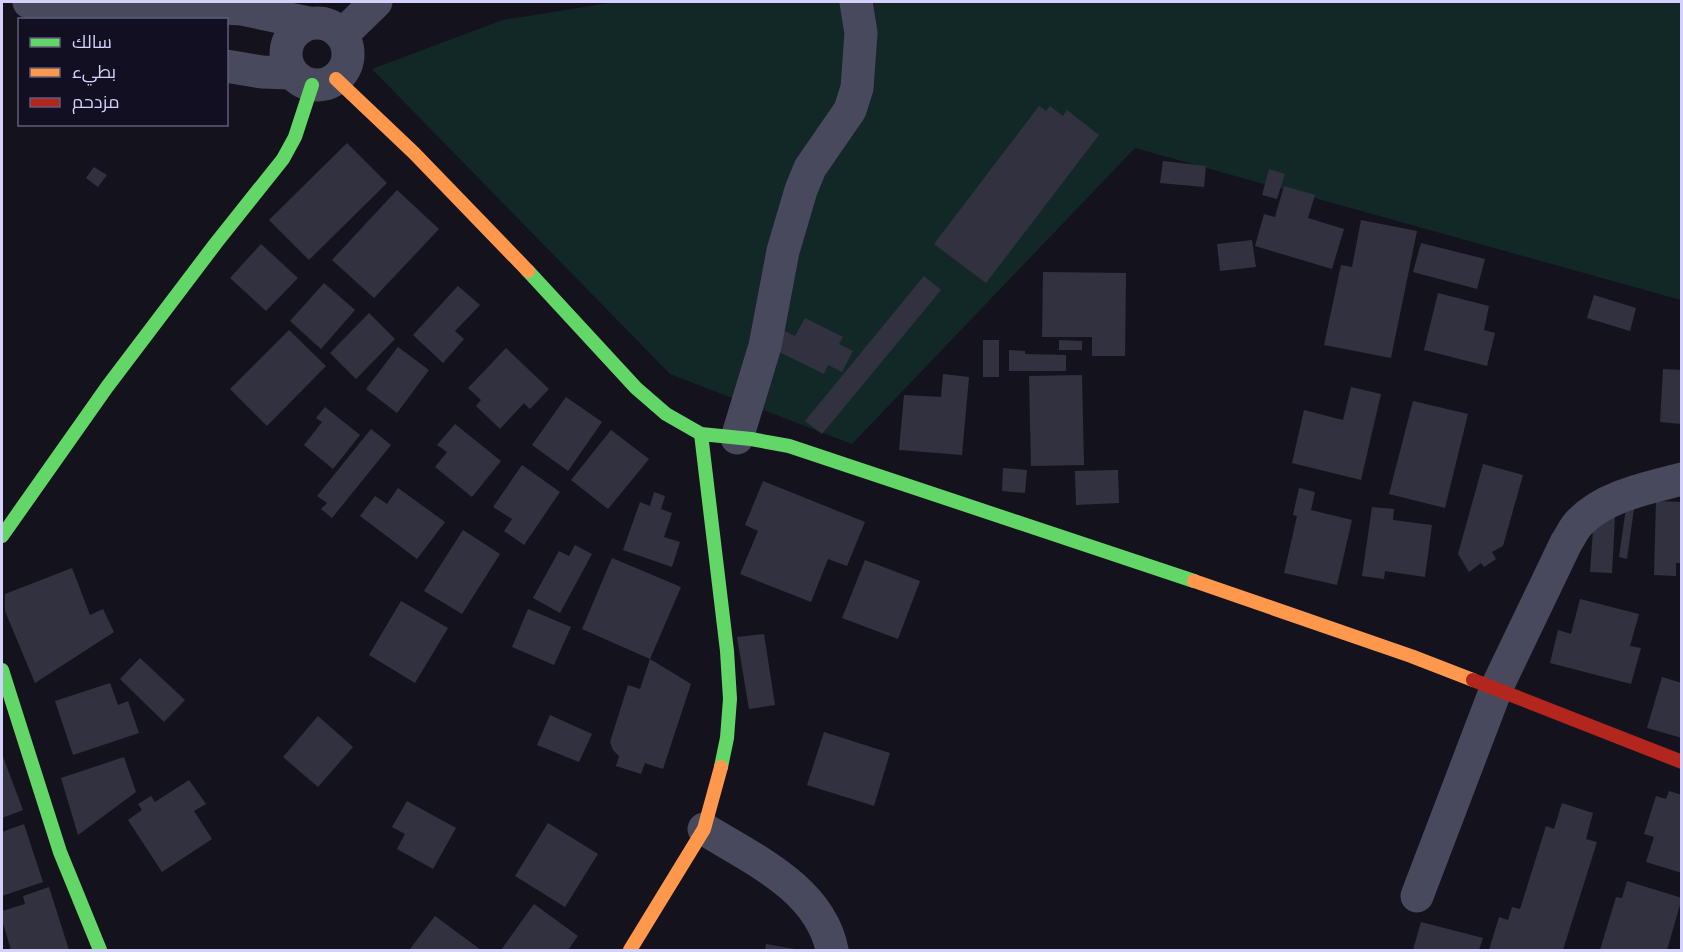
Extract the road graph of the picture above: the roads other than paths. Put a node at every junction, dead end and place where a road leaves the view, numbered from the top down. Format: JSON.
{"nodes":[{"id":1,"x":29,"y":2,"type":"edge"},
{"id":2,"x":376,"y":2,"type":"edge"},
{"id":3,"x":856,"y":2,"type":"edge"},
{"id":4,"x":87,"y":18,"type":"edge"},
{"id":5,"x":308,"y":23,"type":"junction"},
{"id":6,"x":342,"y":35,"type":"junction"},
{"id":7,"x":228,"y":66,"type":"edge"},
{"id":8,"x":313,"y":79,"type":"junction"},
{"id":9,"x":701,"y":434,"type":"junction"},
{"id":10,"x":737,"y":438,"type":"junction"},
{"id":11,"x":1682,"y":479,"type":"edge"},
{"id":12,"x":2,"y":536,"type":"edge"},
{"id":13,"x":2,"y":670,"type":"edge"},
{"id":14,"x":1496,"y":689,"type":"junction"},
{"id":15,"x":1682,"y":762,"type":"edge"},
{"id":16,"x":704,"y":829,"type":"junction"},
{"id":17,"x":1417,"y":896,"type":"dead end"},
{"id":18,"x":100,"y":951,"type":"edge"},
{"id":19,"x":630,"y":951,"type":"edge"},
{"id":20,"x":832,"y":951,"type":"edge"}],
"edges":[{"from":1,"to":4,"type":"street"},
{"from":2,"to":6,"type":"street"},
{"from":3,"to":10,"type":"street"},
{"from":4,"to":5,"type":"street"},
{"from":5,"to":6,"type":"street"},
{"from":5,"to":8,"type":"street"},
{"from":6,"to":8,"type":"street"},
{"from":7,"to":8,"type":"street"},
{"from":8,"to":9,"type":"street"},
{"from":8,"to":12,"type":"street"},
{"from":9,"to":10,"type":"street"},
{"from":9,"to":16,"type":"street"},
{"from":10,"to":14,"type":"street"},
{"from":11,"to":14,"type":"street"},
{"from":13,"to":18,"type":"street"},
{"from":14,"to":15,"type":"street"},
{"from":14,"to":17,"type":"street"},
{"from":16,"to":19,"type":"street"},
{"from":16,"to":20,"type":"street"}]}
